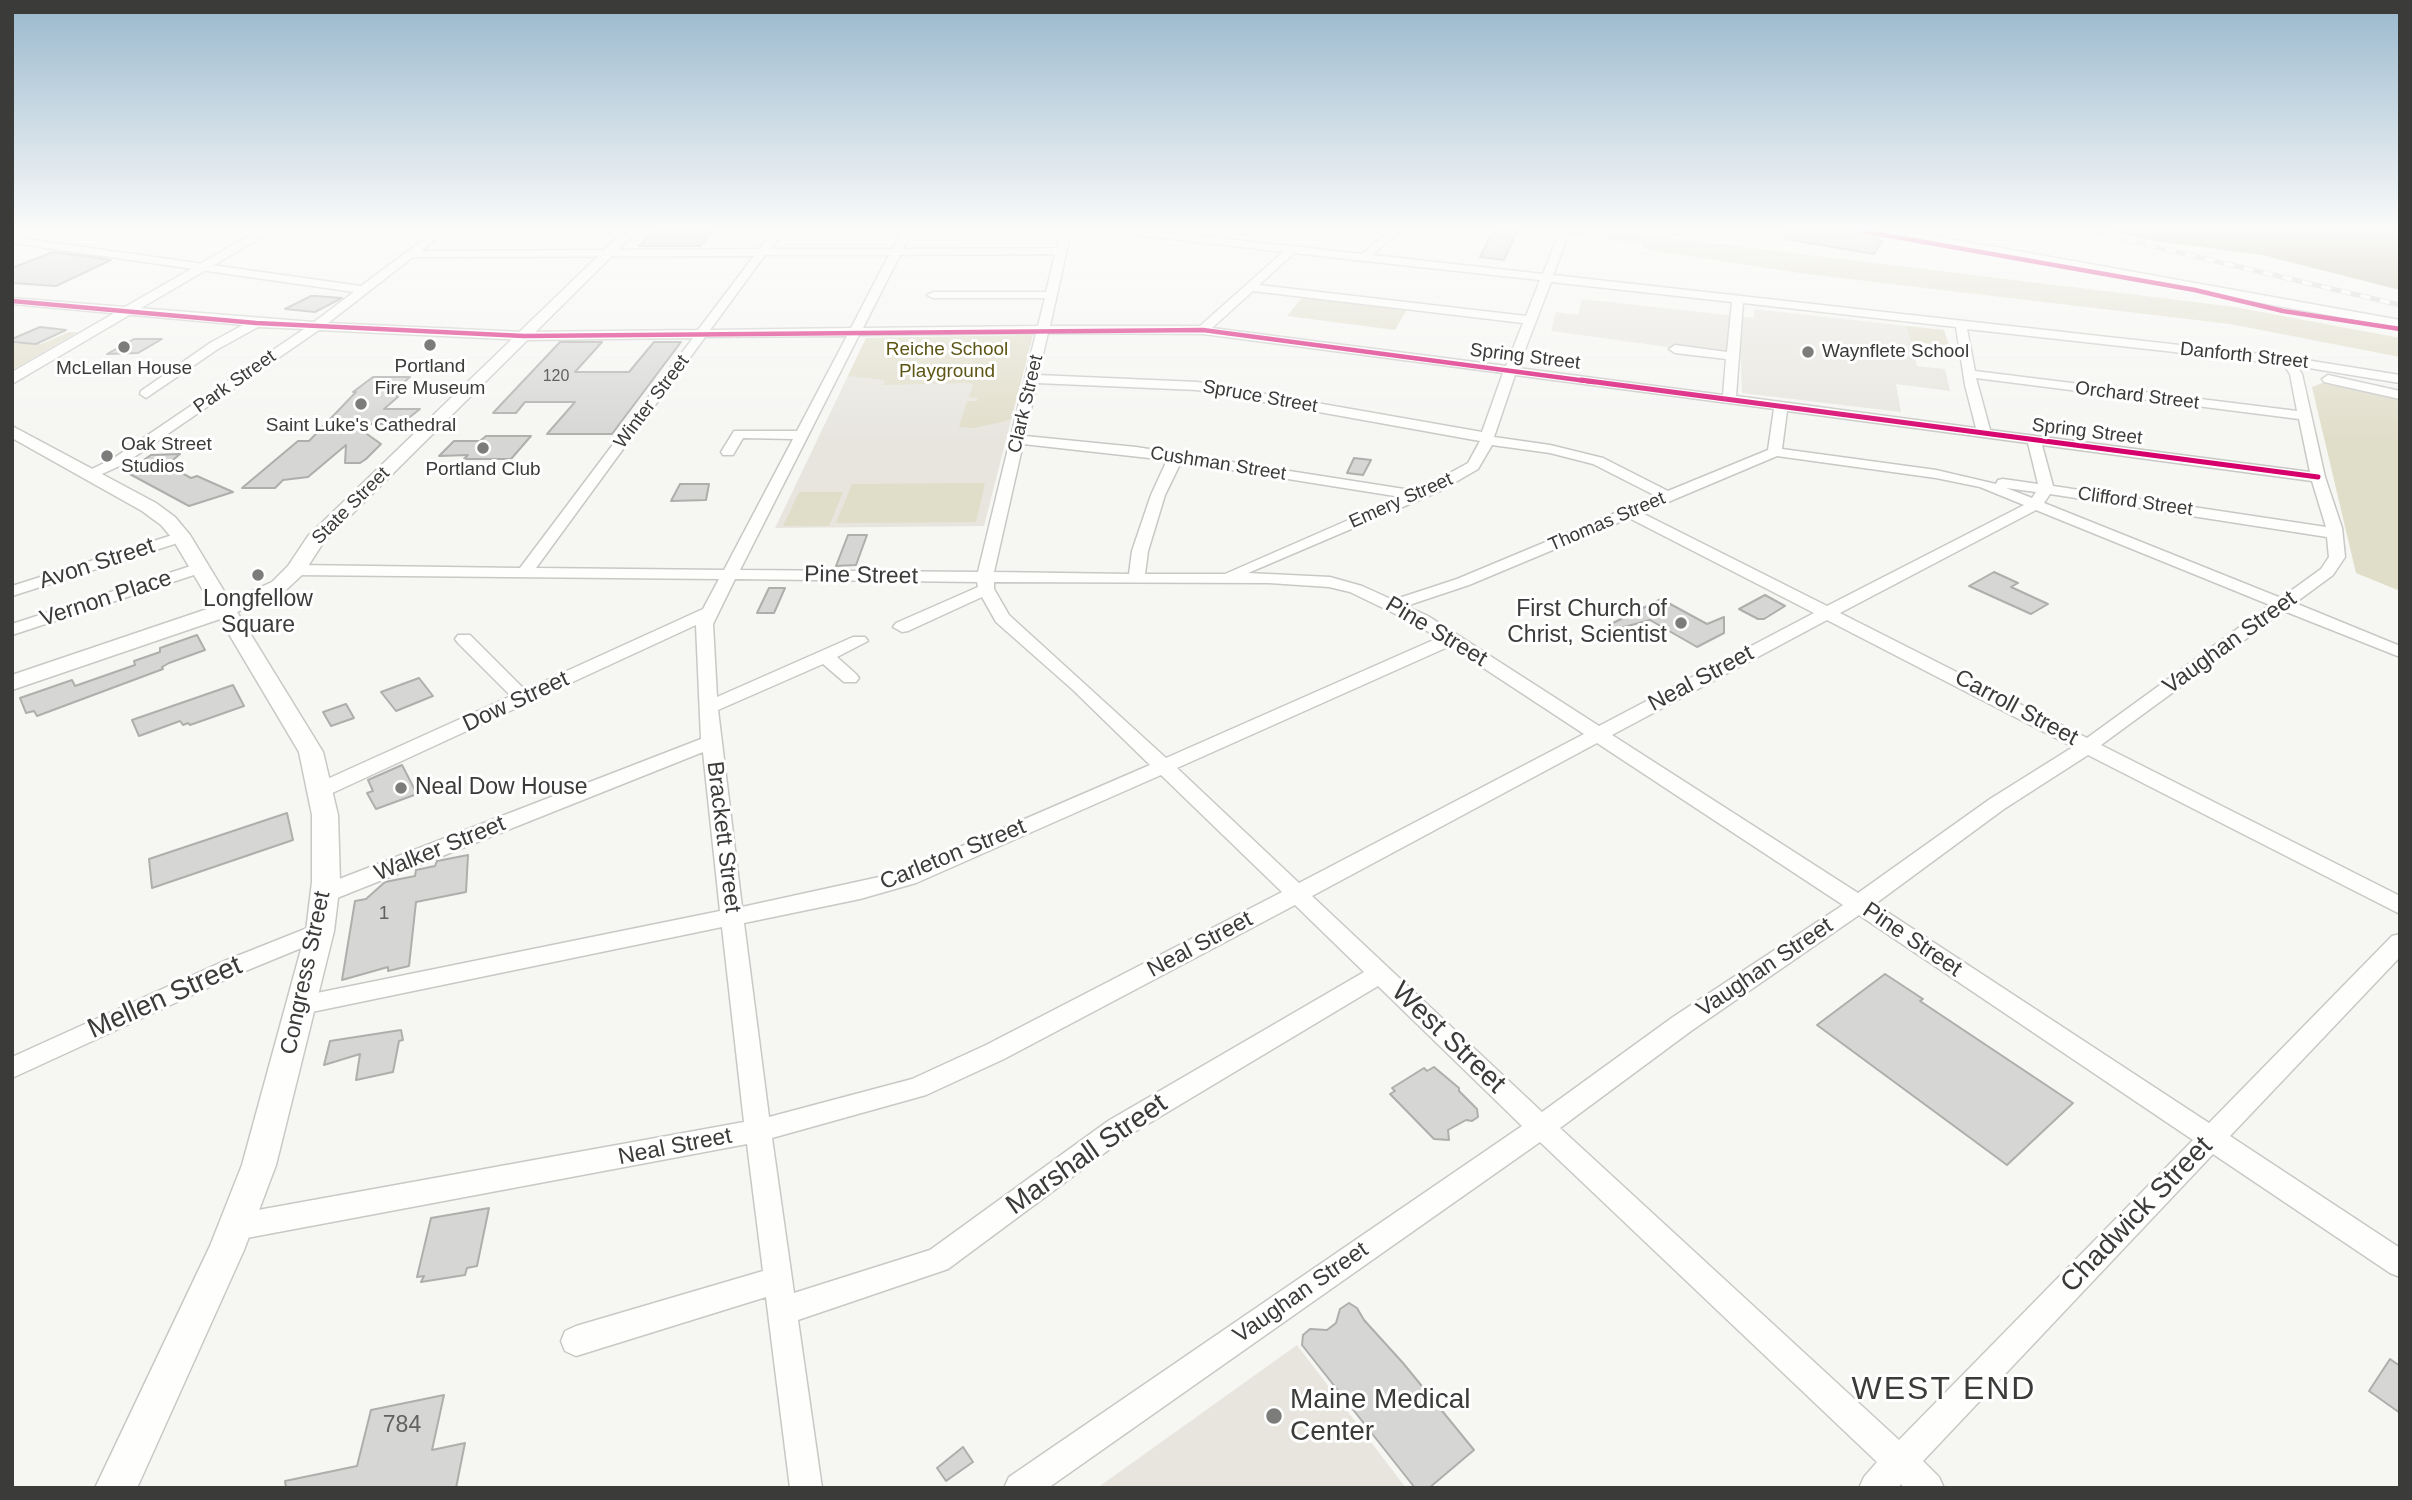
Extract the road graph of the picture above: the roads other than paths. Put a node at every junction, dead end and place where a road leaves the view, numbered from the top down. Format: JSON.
{"nodes":[{"id":1,"x":12,"y":301,"type":"edge"},
{"id":2,"x":148,"y":301,"type":"edge"},
{"id":3,"x":349,"y":301,"type":"edge"},
{"id":4,"x":560,"y":301,"type":"edge"},
{"id":5,"x":727,"y":301,"type":"edge"},
{"id":6,"x":871,"y":301,"type":"edge"},
{"id":7,"x":1050,"y":301,"type":"edge"},
{"id":8,"x":1235,"y":301,"type":"edge"},
{"id":9,"x":1370,"y":301,"type":"edge"},
{"id":10,"x":1538,"y":301,"type":"edge"},
{"id":11,"x":1738,"y":301,"type":"edge"},
{"id":12,"x":1747,"y":301,"type":"edge"},
{"id":13,"x":2273,"y":301,"type":"edge"},
{"id":14,"x":132,"y":310,"type":"junction"},
{"id":15,"x":1531,"y":320,"type":"junction"},
{"id":16,"x":256,"y":323,"type":"junction"},
{"id":17,"x":2400,"y":324,"type":"edge"},
{"id":18,"x":1961,"y":325,"type":"junction"},
{"id":19,"x":315,"y":327,"type":"junction"},
{"id":20,"x":1203,"y":330,"type":"junction"},
{"id":21,"x":1043,"y":331,"type":"junction"},
{"id":22,"x":854,"y":333,"type":"junction"},
{"id":23,"x":703,"y":335,"type":"junction"},
{"id":24,"x":524,"y":337,"type":"junction"},
{"id":25,"x":1675,"y":349,"type":"dead end"},
{"id":26,"x":1732,"y":356,"type":"junction"},
{"id":27,"x":2291,"y":368,"type":"junction"},
{"id":28,"x":1510,"y":371,"type":"junction"},
{"id":29,"x":1970,"y":374,"type":"junction"},
{"id":30,"x":12,"y":379,"type":"edge"},
{"id":31,"x":1032,"y":379,"type":"junction"},
{"id":32,"x":2400,"y":379,"type":"edge"},
{"id":33,"x":146,"y":394,"type":"dead end"},
{"id":34,"x":2400,"y":395,"type":"edge"},
{"id":35,"x":1729,"y":399,"type":"junction"},
{"id":36,"x":1782,"y":407,"type":"junction"},
{"id":37,"x":2304,"y":416,"type":"junction"},
{"id":38,"x":12,"y":431,"type":"edge"},
{"id":39,"x":1984,"y":434,"type":"junction"},
{"id":40,"x":803,"y":435,"type":"junction"},
{"id":41,"x":1486,"y":438,"type":"junction"},
{"id":42,"x":1017,"y":439,"type":"junction"},
{"id":43,"x":2034,"y":440,"type":"junction"},
{"id":44,"x":728,"y":452,"type":"dead end"},
{"id":45,"x":1775,"y":452,"type":"junction"},
{"id":46,"x":1176,"y":457,"type":"junction"},
{"id":47,"x":1936,"y":474,"type":"junction"},
{"id":48,"x":91,"y":475,"type":"junction"},
{"id":49,"x":2318,"y":477,"type":"junction"},
{"id":50,"x":2046,"y":488,"type":"junction"},
{"id":51,"x":1417,"y":495,"type":"junction"},
{"id":52,"x":1666,"y":496,"type":"junction"},
{"id":53,"x":2037,"y":503,"type":"junction"},
{"id":54,"x":1631,"y":513,"type":"junction"},
{"id":55,"x":2334,"y":533,"type":"junction"},
{"id":56,"x":182,"y":537,"type":"junction"},
{"id":57,"x":200,"y":568,"type":"junction"},
{"id":58,"x":296,"y":570,"type":"junction"},
{"id":59,"x":524,"y":573,"type":"junction"},
{"id":60,"x":731,"y":574,"type":"junction"},
{"id":61,"x":1136,"y":579,"type":"junction"},
{"id":62,"x":1221,"y":579,"type":"junction"},
{"id":63,"x":985,"y":583,"type":"junction"},
{"id":64,"x":12,"y":591,"type":"edge"},
{"id":65,"x":1394,"y":604,"type":"junction"},
{"id":66,"x":2285,"y":605,"type":"junction"},
{"id":67,"x":225,"y":609,"type":"junction"},
{"id":68,"x":711,"y":612,"type":"junction"},
{"id":69,"x":1830,"y":614,"type":"junction"},
{"id":70,"x":902,"y":627,"type":"dead end"},
{"id":71,"x":12,"y":630,"type":"edge"},
{"id":72,"x":464,"y":639,"type":"dead end"},
{"id":73,"x":1451,"y":639,"type":"junction"},
{"id":74,"x":859,"y":641,"type":"dead end"},
{"id":75,"x":2400,"y":652,"type":"edge"},
{"id":76,"x":826,"y":657,"type":"junction"},
{"id":77,"x":850,"y":678,"type":"dead end"},
{"id":78,"x":12,"y":682,"type":"edge"},
{"id":79,"x":524,"y":699,"type":"junction"},
{"id":80,"x":708,"y":708,"type":"junction"},
{"id":81,"x":1598,"y":734,"type":"junction"},
{"id":82,"x":711,"y":742,"type":"junction"},
{"id":83,"x":2088,"y":746,"type":"junction"},
{"id":84,"x":1162,"y":765,"type":"junction"},
{"id":85,"x":321,"y":790,"type":"junction"},
{"id":86,"x":324,"y":894,"type":"junction"},
{"id":87,"x":1298,"y":894,"type":"junction"},
{"id":88,"x":1859,"y":904,"type":"junction"},
{"id":89,"x":2400,"y":906,"type":"edge"},
{"id":90,"x":733,"y":916,"type":"junction"},
{"id":91,"x":320,"y":931,"type":"junction"},
{"id":92,"x":2400,"y":942,"type":"edge"},
{"id":93,"x":1381,"y":973,"type":"junction"},
{"id":94,"x":302,"y":1005,"type":"junction"},
{"id":95,"x":12,"y":1068,"type":"edge"},
{"id":96,"x":1541,"y":1127,"type":"junction"},
{"id":97,"x":758,"y":1131,"type":"junction"},
{"id":98,"x":2210,"y":1139,"type":"junction"},
{"id":99,"x":236,"y":1227,"type":"junction"},
{"id":100,"x":2400,"y":1264,"type":"edge"},
{"id":101,"x":778,"y":1280,"type":"junction"},
{"id":102,"x":782,"y":1311,"type":"junction"},
{"id":103,"x":576,"y":1341,"type":"dead end"},
{"id":104,"x":1900,"y":1461,"type":"junction"},
{"id":105,"x":116,"y":1488,"type":"edge"},
{"id":106,"x":806,"y":1488,"type":"edge"},
{"id":107,"x":1020,"y":1488,"type":"edge"},
{"id":108,"x":1875,"y":1488,"type":"edge"},
{"id":109,"x":1928,"y":1488,"type":"edge"}],
"edges":[{"from":1,"to":14,"type":"street","name":"Spring Street"},
{"from":2,"to":14,"type":"main road"},
{"from":3,"to":19,"type":"street","name":"Park Street"},
{"from":4,"to":24,"type":"main road","name":"State Street"},
{"from":5,"to":23,"type":"street","name":"Winter Street"},
{"from":6,"to":22,"type":"street","name":"Brackett Street"},
{"from":7,"to":21,"type":"street","name":"Clark Street"},
{"from":8,"to":20,"type":"street"},
{"from":9,"to":15,"type":"street"},
{"from":10,"to":15,"type":"street","name":"Emery Street"},
{"from":11,"to":26,"type":"street"},
{"from":12,"to":18,"type":"street","name":"Danforth Street"},
{"from":13,"to":17,"type":"main road"},
{"from":14,"to":16,"type":"street","name":"Spring Street"},
{"from":14,"to":30,"type":"main road"},
{"from":15,"to":28,"type":"street","name":"Emery Street"},
{"from":16,"to":19,"type":"street","name":"Spring Street"},
{"from":16,"to":33,"type":"street"},
{"from":18,"to":27,"type":"street","name":"Danforth Street"},
{"from":18,"to":29,"type":"street"},
{"from":19,"to":24,"type":"street","name":"Spring Street"},
{"from":19,"to":48,"type":"street","name":"Park Street"},
{"from":20,"to":21,"type":"street","name":"Spring Street"},
{"from":20,"to":28,"type":"street","name":"Spring Street"},
{"from":21,"to":22,"type":"street","name":"Spring Street"},
{"from":21,"to":31,"type":"street","name":"Clark Street"},
{"from":22,"to":23,"type":"street","name":"Spring Street"},
{"from":22,"to":40,"type":"street","name":"Brackett Street"},
{"from":23,"to":24,"type":"street","name":"Spring Street"},
{"from":23,"to":59,"type":"street","name":"Winter Street"},
{"from":24,"to":58,"type":"main road","name":"State Street"},
{"from":25,"to":26,"type":"street"},
{"from":26,"to":35,"type":"street"},
{"from":27,"to":32,"type":"street","name":"Danforth Street"},
{"from":27,"to":34,"type":"street"},
{"from":27,"to":37,"type":"street","name":"Vaughan Street"},
{"from":28,"to":35,"type":"street","name":"Spring Street"},
{"from":28,"to":41,"type":"street","name":"Emery Street"},
{"from":29,"to":37,"type":"street","name":"Orchard Street"},
{"from":29,"to":39,"type":"street"},
{"from":31,"to":41,"type":"street","name":"Spruce Street"},
{"from":31,"to":42,"type":"street","name":"Clark Street"},
{"from":35,"to":36,"type":"street","name":"Spring Street"},
{"from":36,"to":39,"type":"street","name":"Spring Street"},
{"from":36,"to":45,"type":"street"},
{"from":37,"to":49,"type":"street","name":"Vaughan Street"},
{"from":38,"to":48,"type":"main road","name":"Congress Street"},
{"from":39,"to":43,"type":"street","name":"Spring Street"},
{"from":40,"to":44,"type":"street"},
{"from":40,"to":60,"type":"street","name":"Brackett Street"},
{"from":41,"to":51,"type":"street","name":"Emery Street"},
{"from":41,"to":52,"type":"street","name":"Spruce Street"},
{"from":42,"to":46,"type":"street","name":"Cushman Street"},
{"from":42,"to":63,"type":"street","name":"Clark Street"},
{"from":43,"to":49,"type":"street","name":"Spring Street"},
{"from":43,"to":50,"type":"street"},
{"from":45,"to":47,"type":"street","name":"Clifford Street"},
{"from":45,"to":52,"type":"street","name":"Thomas Street"},
{"from":46,"to":51,"type":"street","name":"Cushman Street"},
{"from":46,"to":61,"type":"street"},
{"from":47,"to":50,"type":"street","name":"Clifford Street"},
{"from":47,"to":53,"type":"street","name":"Clifford Street"},
{"from":48,"to":56,"type":"main road","name":"Congress Street"},
{"from":49,"to":55,"type":"street","name":"Vaughan Street"},
{"from":50,"to":53,"type":"street"},
{"from":50,"to":55,"type":"street","name":"Clifford Street"},
{"from":51,"to":62,"type":"street","name":"Emery Street"},
{"from":52,"to":54,"type":"street","name":"Thomas Street"},
{"from":53,"to":66,"type":"street"},
{"from":53,"to":69,"type":"street","name":"Neal Street"},
{"from":54,"to":65,"type":"street","name":"Thomas Street"},
{"from":54,"to":69,"type":"street","name":"Carroll Street"},
{"from":55,"to":66,"type":"street","name":"Vaughan Street"},
{"from":56,"to":57,"type":"main road","name":"Congress Street"},
{"from":56,"to":64,"type":"street","name":"Avon Street"},
{"from":57,"to":67,"type":"main road","name":"Congress Street"},
{"from":57,"to":71,"type":"street","name":"Vernon Place"},
{"from":58,"to":59,"type":"street","name":"Pine Street"},
{"from":58,"to":67,"type":"main road","name":"State Street"},
{"from":59,"to":60,"type":"street","name":"Pine Street"},
{"from":60,"to":63,"type":"street","name":"Pine Street"},
{"from":60,"to":68,"type":"street","name":"Brackett Street"},
{"from":61,"to":62,"type":"street","name":"Pine Street"},
{"from":61,"to":63,"type":"street","name":"Pine Street"},
{"from":62,"to":65,"type":"street","name":"Pine Street"},
{"from":63,"to":70,"type":"street"},
{"from":63,"to":84,"type":"street","name":"West Street"},
{"from":65,"to":73,"type":"street","name":"Pine Street"},
{"from":66,"to":75,"type":"street"},
{"from":66,"to":83,"type":"street","name":"Vaughan Street"},
{"from":67,"to":78,"type":"main road","name":"State Street"},
{"from":67,"to":85,"type":"main road","name":"Congress Street"},
{"from":68,"to":79,"type":"street","name":"Dow Street"},
{"from":68,"to":80,"type":"street","name":"Brackett Street"},
{"from":69,"to":81,"type":"street","name":"Neal Street"},
{"from":69,"to":83,"type":"street","name":"Carroll Street"},
{"from":72,"to":79,"type":"street"},
{"from":73,"to":81,"type":"street","name":"Pine Street"},
{"from":73,"to":84,"type":"street","name":"Carleton Street"},
{"from":74,"to":76,"type":"street"},
{"from":76,"to":77,"type":"street"},
{"from":76,"to":80,"type":"street"},
{"from":79,"to":85,"type":"street","name":"Dow Street"},
{"from":80,"to":82,"type":"street","name":"Brackett Street"},
{"from":81,"to":87,"type":"street","name":"Neal Street"},
{"from":81,"to":88,"type":"street","name":"Pine Street"},
{"from":82,"to":86,"type":"street","name":"Walker Street"},
{"from":82,"to":90,"type":"street","name":"Brackett Street"},
{"from":83,"to":88,"type":"street","name":"Vaughan Street"},
{"from":83,"to":89,"type":"street","name":"Carroll Street"},
{"from":84,"to":87,"type":"street","name":"West Street"},
{"from":84,"to":90,"type":"street","name":"Carleton Street"},
{"from":85,"to":86,"type":"main road","name":"Congress Street"},
{"from":86,"to":91,"type":"main road","name":"Congress Street"},
{"from":87,"to":93,"type":"street","name":"West Street"},
{"from":87,"to":97,"type":"street","name":"Neal Street"},
{"from":88,"to":96,"type":"street","name":"Vaughan Street"},
{"from":88,"to":98,"type":"street","name":"Pine Street"},
{"from":90,"to":94,"type":"street","name":"Carleton Street"},
{"from":90,"to":97,"type":"street","name":"Brackett Street"},
{"from":91,"to":94,"type":"main road","name":"Congress Street"},
{"from":91,"to":95,"type":"street","name":"Mellen Street"},
{"from":92,"to":98,"type":"street","name":"Chadwick Street"},
{"from":93,"to":96,"type":"street","name":"West Street"},
{"from":93,"to":102,"type":"street","name":"Marshall Street"},
{"from":94,"to":99,"type":"main road","name":"Congress Street"},
{"from":96,"to":104,"type":"street","name":"West Street"},
{"from":96,"to":107,"type":"street","name":"Vaughan Street"},
{"from":97,"to":99,"type":"street","name":"Neal Street"},
{"from":97,"to":101,"type":"street","name":"Brackett Street"},
{"from":98,"to":100,"type":"street","name":"Pine Street"},
{"from":98,"to":104,"type":"street","name":"Chadwick Street"},
{"from":99,"to":105,"type":"main road","name":"Congress Street"},
{"from":101,"to":102,"type":"street","name":"Brackett Street"},
{"from":101,"to":103,"type":"street"},
{"from":102,"to":106,"type":"street","name":"Brackett Street"},
{"from":104,"to":108,"type":"street","name":"Chadwick Street"},
{"from":104,"to":109,"type":"street","name":"West Street"}]}
